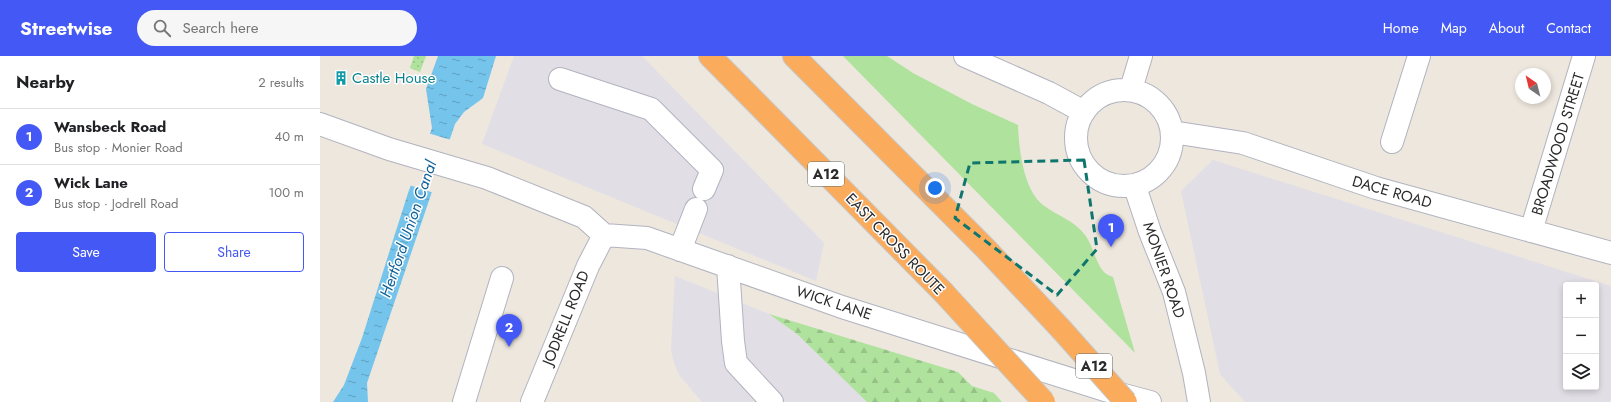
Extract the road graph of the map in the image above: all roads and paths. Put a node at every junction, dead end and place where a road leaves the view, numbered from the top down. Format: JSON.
{"nodes":[{"id":1,"x":710,"y":56,"type":"edge"},
{"id":2,"x":794,"y":56,"type":"edge"},
{"id":3,"x":965,"y":56,"type":"edge"},
{"id":4,"x":1141,"y":56,"type":"edge"},
{"id":5,"x":1419,"y":56,"type":"edge"},
{"id":6,"x":1584,"y":56,"type":"edge"},
{"id":7,"x":560,"y":79,"type":"dead end"},
{"id":8,"x":1131,"y":89,"type":"junction"},
{"id":9,"x":1084,"y":112,"type":"junction"},
{"id":10,"x":320,"y":124,"type":"edge"},
{"id":11,"x":1172,"y":132,"type":"junction"},
{"id":12,"x":1392,"y":142,"type":"dead end"},
{"id":13,"x":1135,"y":187,"type":"junction"},
{"id":14,"x":704,"y":189,"type":"dead end"},
{"id":15,"x":696,"y":210,"type":"dead end"},
{"id":16,"x":1531,"y":231,"type":"junction"},
{"id":17,"x":604,"y":235,"type":"junction"},
{"id":18,"x":680,"y":250,"type":"junction"},
{"id":19,"x":1611,"y":253,"type":"edge"},
{"id":20,"x":728,"y":266,"type":"junction"},
{"id":21,"x":502,"y":278,"type":"dead end"},
{"id":22,"x":464,"y":402,"type":"edge"},
{"id":23,"x":532,"y":402,"type":"edge"},
{"id":24,"x":772,"y":402,"type":"edge"},
{"id":25,"x":1044,"y":402,"type":"edge"},
{"id":26,"x":1126,"y":402,"type":"edge"},
{"id":27,"x":1150,"y":402,"type":"edge"},
{"id":28,"x":1199,"y":402,"type":"edge"}],
"edges":[{"from":1,"to":25,"type":"highway","name":"EAST CROSS ROUTE","number":"A12","bridge":true},
{"from":2,"to":26,"type":"highway","number":"A12","bridge":true},
{"from":3,"to":9,"type":"street"},
{"from":4,"to":8,"type":"street"},
{"from":5,"to":12,"type":"street"},
{"from":6,"to":16,"type":"street","name":"BROADWOOD STREET"},
{"from":7,"to":14,"type":"street"},
{"from":8,"to":9,"type":"street"},
{"from":8,"to":11,"type":"street"},
{"from":9,"to":13,"type":"street"},
{"from":10,"to":17,"type":"street"},
{"from":11,"to":13,"type":"street"},
{"from":11,"to":16,"type":"street","name":"DACE ROAD"},
{"from":13,"to":28,"type":"street","name":"MONIER ROAD"},
{"from":15,"to":18,"type":"street"},
{"from":16,"to":19,"type":"street","name":"DACE ROAD"},
{"from":17,"to":18,"type":"street","name":"WICK LANE"},
{"from":17,"to":23,"type":"street","name":"JODRELL ROAD"},
{"from":18,"to":20,"type":"street","name":"WICK LANE"},
{"from":20,"to":24,"type":"street"},
{"from":20,"to":27,"type":"street","name":"WICK LANE"},
{"from":21,"to":22,"type":"street"}]}
